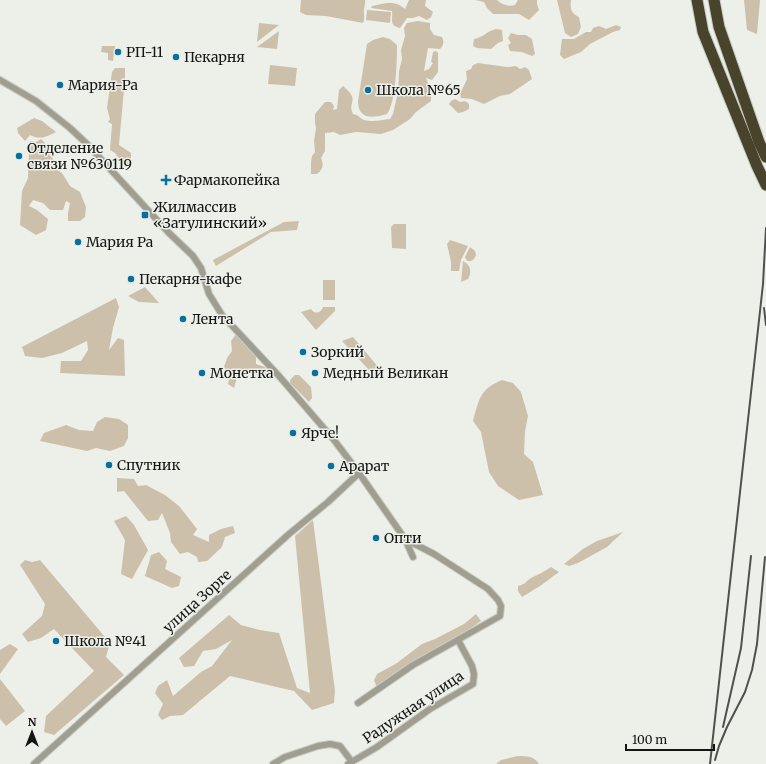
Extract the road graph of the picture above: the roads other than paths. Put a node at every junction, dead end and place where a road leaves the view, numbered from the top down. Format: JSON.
{"nodes":[{"id":1,"x":698,"y":0,"type":"edge"},
{"id":2,"x":714,"y":0,"type":"edge"},
{"id":3,"x":0,"y":80,"type":"edge"},
{"id":4,"x":766,"y":157,"type":"edge"},
{"id":5,"x":766,"y":185,"type":"edge"},
{"id":6,"x":359,"y":473,"type":"junction"},
{"id":7,"x":404,"y":539,"type":"junction"},
{"id":8,"x":413,"y":557,"type":"dead end"},
{"id":9,"x":458,"y":640,"type":"junction"},
{"id":10,"x":358,"y":703,"type":"dead end"},
{"id":11,"x":350,"y":763,"type":"edge"},
{"id":12,"x":34,"y":764,"type":"edge"},
{"id":13,"x":273,"y":764,"type":"edge"}],
"edges":[{"from":1,"to":5,"type":"highway"},
{"from":2,"to":4,"type":"highway"},
{"from":3,"to":6,"type":"street"},
{"from":6,"to":7,"type":"street"},
{"from":6,"to":12,"type":"street","name":"улица Зорге"},
{"from":7,"to":8,"type":"street"},
{"from":7,"to":9,"type":"street"},
{"from":9,"to":10,"type":"street"},
{"from":9,"to":11,"type":"street","name":"Радужная улица"},
{"from":11,"to":13,"type":"street"}]}
